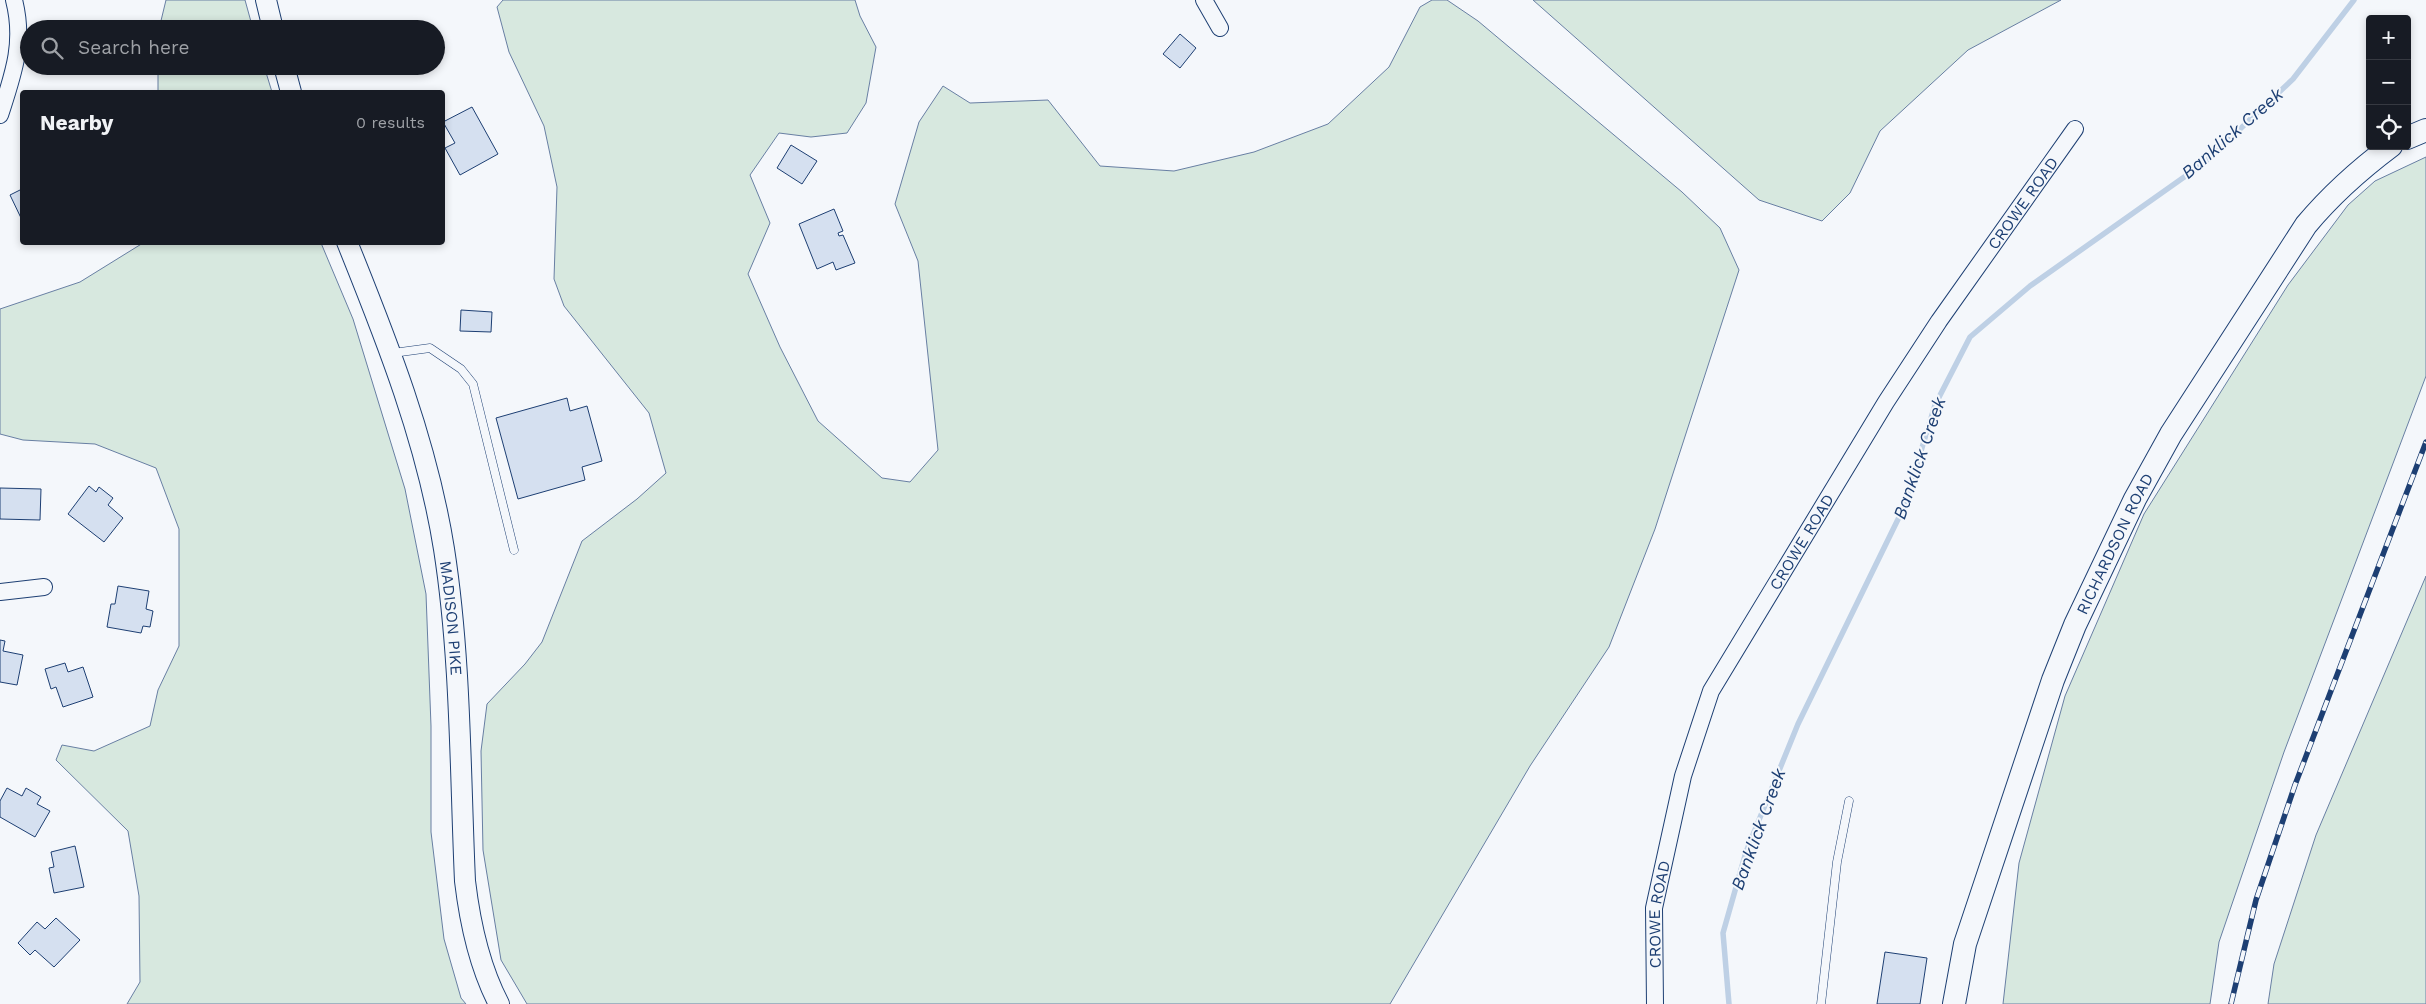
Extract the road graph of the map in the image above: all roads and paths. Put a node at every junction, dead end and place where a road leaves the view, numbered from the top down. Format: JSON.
{"nodes":[{"id":1,"x":14,"y":0,"type":"edge"},
{"id":2,"x":266,"y":0,"type":"edge"},
{"id":3,"x":1204,"y":0,"type":"edge"},
{"id":4,"x":271,"y":20,"type":"edge"},
{"id":5,"x":1220,"y":28,"type":"dead end"},
{"id":6,"x":287,"y":75,"type":"edge"},
{"id":7,"x":291,"y":90,"type":"edge"},
{"id":8,"x":0,"y":115,"type":"edge"},
{"id":9,"x":2075,"y":129,"type":"dead end"},
{"id":10,"x":2426,"y":130,"type":"edge"},
{"id":11,"x":2411,"y":136,"type":"edge"},
{"id":12,"x":2386,"y":150,"type":"edge"},
{"id":13,"x":348,"y":245,"type":"edge"},
{"id":14,"x":390,"y":353,"type":"junction"},
{"id":15,"x":514,"y":550,"type":"dead end"},
{"id":16,"x":44,"y":587,"type":"dead end"},
{"id":17,"x":0,"y":592,"type":"edge"},
{"id":18,"x":1849,"y":801,"type":"dead end"},
{"id":19,"x":499,"y":1004,"type":"edge"},
{"id":20,"x":1655,"y":1004,"type":"edge"},
{"id":21,"x":1821,"y":1004,"type":"edge"},
{"id":22,"x":1954,"y":1004,"type":"edge"}],
"edges":[{"from":1,"to":8,"type":"street"},
{"from":2,"to":4,"type":"street"},
{"from":3,"to":5,"type":"street"},
{"from":6,"to":7,"type":"street"},
{"from":9,"to":20,"type":"street","name":"CROWE ROAD"},
{"from":10,"to":11,"type":"main road"},
{"from":12,"to":22,"type":"main road","name":"RICHARDSON ROAD"},
{"from":13,"to":14,"type":"street","name":"MADISON PIKE"},
{"from":14,"to":15,"type":"lane"},
{"from":14,"to":19,"type":"street","name":"MADISON PIKE"},
{"from":16,"to":17,"type":"street"},
{"from":18,"to":21,"type":"lane"}]}
